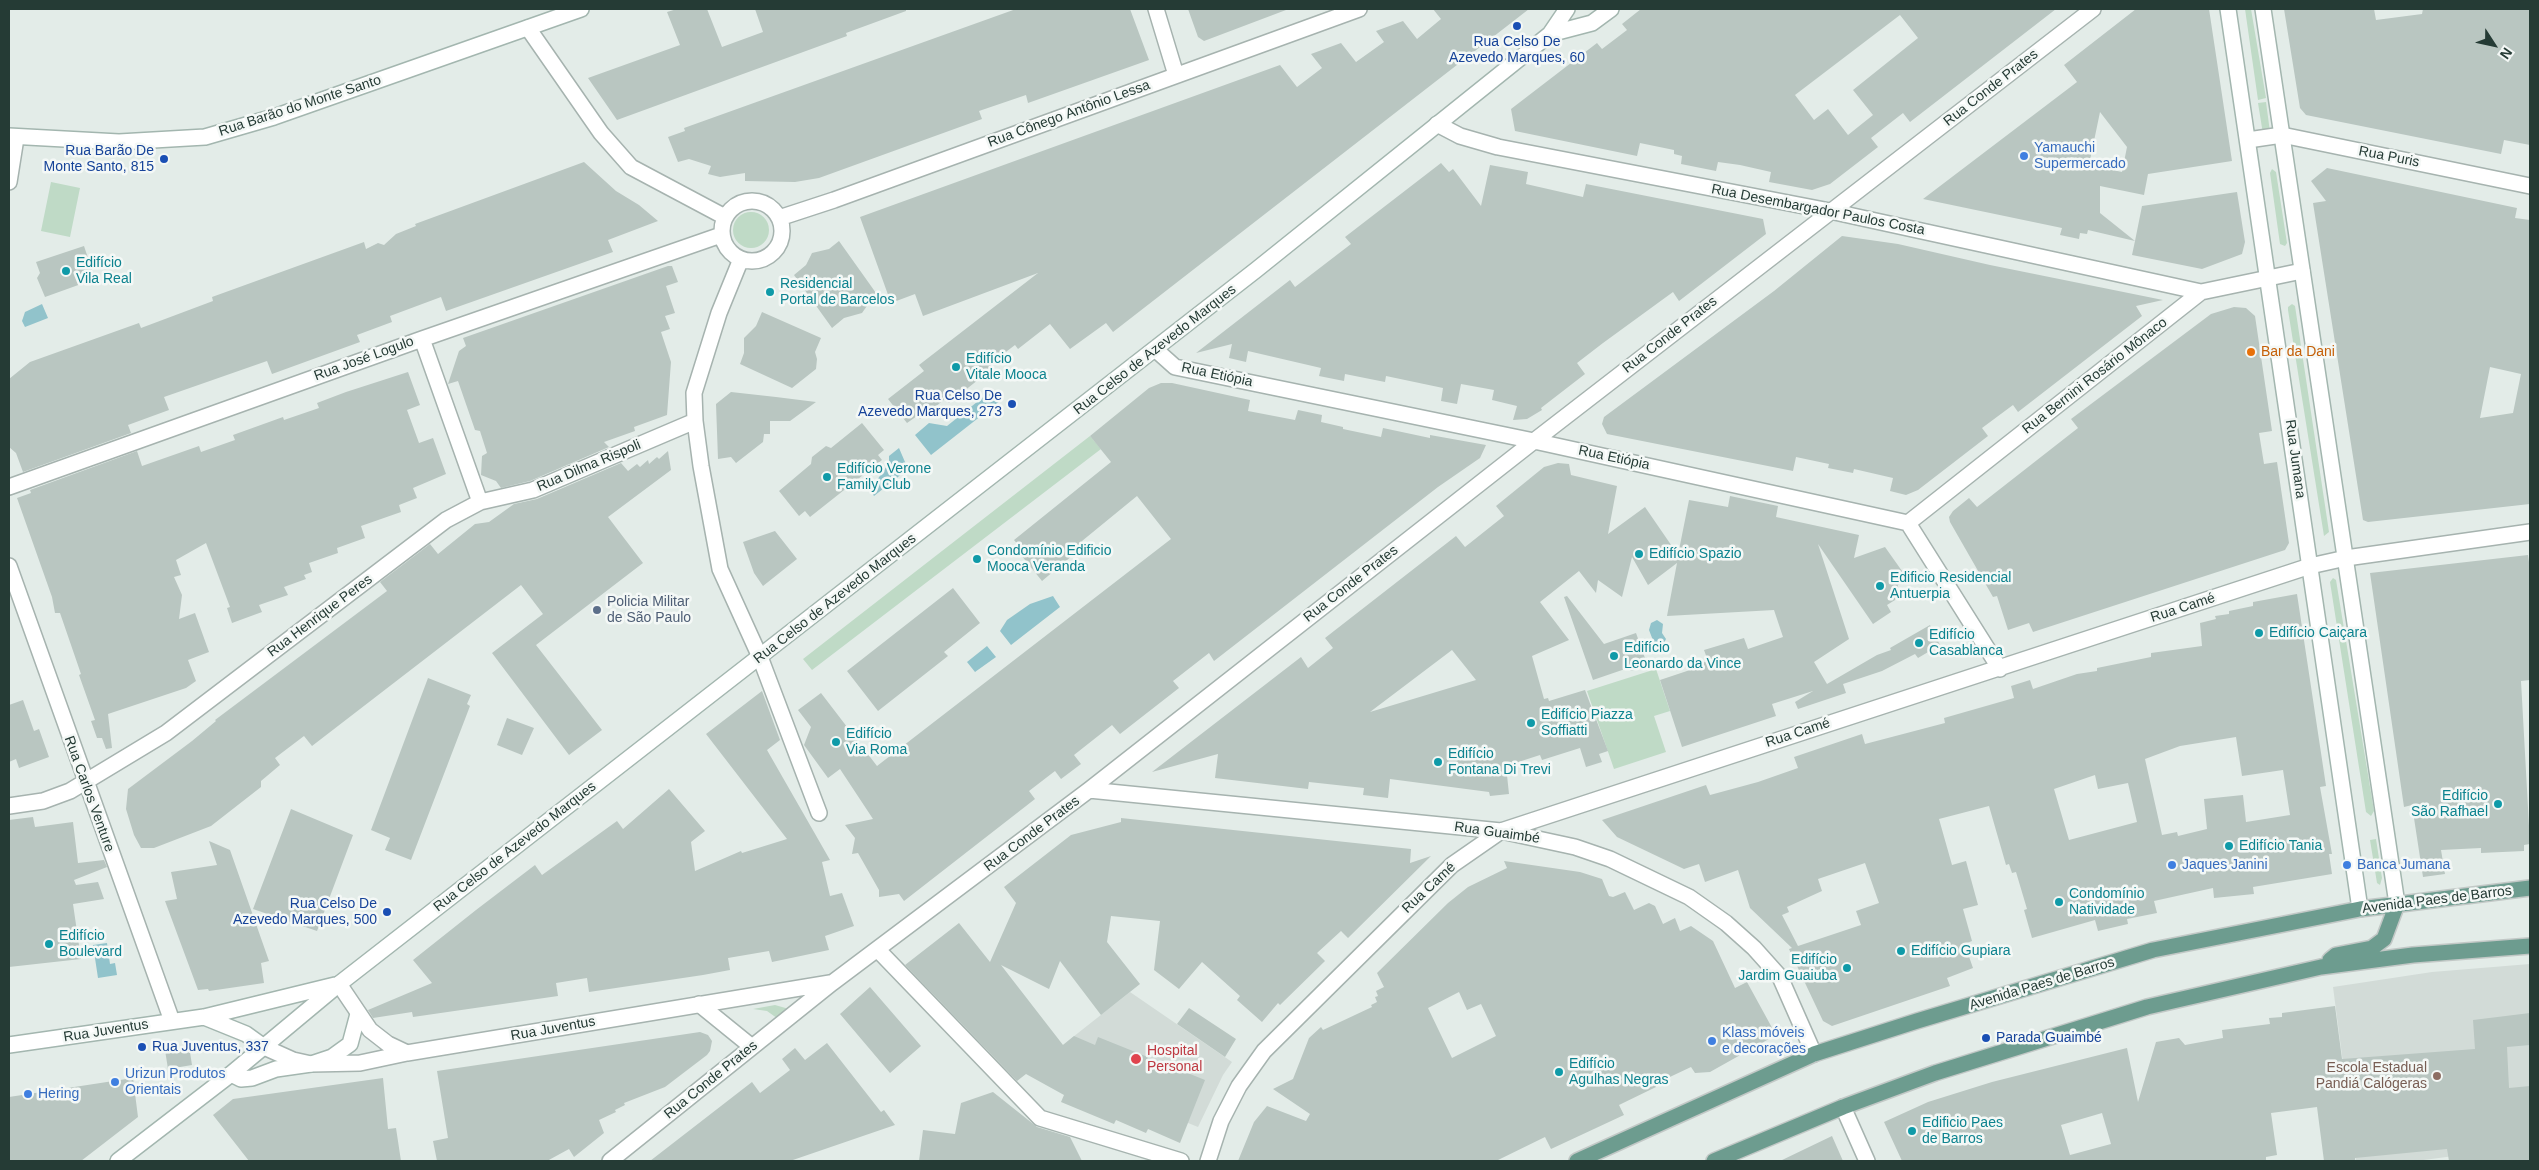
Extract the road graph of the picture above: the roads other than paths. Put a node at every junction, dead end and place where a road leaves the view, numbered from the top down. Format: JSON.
{"nodes":[{"id":1,"x":581,"y":9,"type":"edge"},
{"id":2,"x":1156,"y":9,"type":"edge"},
{"id":3,"x":1359,"y":9,"type":"edge"},
{"id":4,"x":1567,"y":9,"type":"edge"},
{"id":5,"x":1611,"y":9,"type":"edge"},
{"id":6,"x":2093,"y":9,"type":"edge"},
{"id":7,"x":2228,"y":9,"type":"edge"},
{"id":8,"x":2263,"y":9,"type":"edge"},
{"id":9,"x":528,"y":28,"type":"junction"},
{"id":10,"x":1550,"y":34,"type":"junction"},
{"id":11,"x":1176,"y":75,"type":"junction"},
{"id":12,"x":1437,"y":124,"type":"junction"},
{"id":13,"x":2282,"y":135,"type":"junction"},
{"id":14,"x":12,"y":137,"type":"edge"},
{"id":15,"x":2248,"y":140,"type":"junction"},
{"id":16,"x":9,"y":182,"type":"edge"},
{"id":17,"x":2530,"y":186,"type":"edge"},
{"id":18,"x":1830,"y":211,"type":"junction"},
{"id":19,"x":725,"y":217,"type":"junction"},
{"id":20,"x":779,"y":218,"type":"junction"},
{"id":21,"x":721,"y":235,"type":"junction"},
{"id":22,"x":741,"y":259,"type":"junction"},
{"id":23,"x":2302,"y":270,"type":"junction"},
{"id":24,"x":2268,"y":277,"type":"junction"},
{"id":25,"x":2201,"y":292,"type":"junction"},
{"id":26,"x":422,"y":339,"type":"junction"},
{"id":27,"x":1156,"y":350,"type":"junction"},
{"id":28,"x":695,"y":421,"type":"junction"},
{"id":29,"x":1534,"y":441,"type":"junction"},
{"id":30,"x":9,"y":487,"type":"edge"},
{"id":31,"x":480,"y":502,"type":"junction"},
{"id":32,"x":1908,"y":523,"type":"junction"},
{"id":33,"x":2530,"y":532,"type":"edge"},
{"id":34,"x":2346,"y":558,"type":"junction"},
{"id":35,"x":9,"y":566,"type":"edge"},
{"id":36,"x":2310,"y":566,"type":"junction"},
{"id":37,"x":760,"y":657,"type":"junction"},
{"id":38,"x":2000,"y":669,"type":"junction"},
{"id":39,"x":85,"y":783,"type":"junction"},
{"id":40,"x":1089,"y":790,"type":"junction"},
{"id":41,"x":9,"y":806,"type":"edge"},
{"id":42,"x":819,"y":813,"type":"dead end"},
{"id":43,"x":1501,"y":831,"type":"junction"},
{"id":44,"x":2530,"y":888,"type":"edge"},
{"id":45,"x":2397,"y":904,"type":"junction"},
{"id":46,"x":2360,"y":909,"type":"junction"},
{"id":47,"x":2530,"y":946,"type":"edge"},
{"id":48,"x":878,"y":950,"type":"junction"},
{"id":49,"x":2321,"y":967,"type":"junction"},
{"id":50,"x":832,"y":983,"type":"junction"},
{"id":51,"x":339,"y":984,"type":"junction"},
{"id":52,"x":699,"y":1004,"type":"junction"},
{"id":53,"x":358,"y":1014,"type":"junction"},
{"id":54,"x":204,"y":1017,"type":"junction"},
{"id":55,"x":172,"y":1021,"type":"junction"},
{"id":56,"x":9,"y":1046,"type":"edge"},
{"id":57,"x":264,"y":1047,"type":"junction"},
{"id":58,"x":752,"y":1047,"type":"junction"},
{"id":59,"x":408,"y":1054,"type":"junction"},
{"id":60,"x":1814,"y":1054,"type":"junction"},
{"id":61,"x":311,"y":1064,"type":"junction"},
{"id":62,"x":231,"y":1074,"type":"junction"},
{"id":63,"x":1842,"y":1107,"type":"junction"},
{"id":64,"x":118,"y":1161,"type":"edge"},
{"id":65,"x":610,"y":1161,"type":"edge"},
{"id":66,"x":1181,"y":1161,"type":"edge"},
{"id":67,"x":1208,"y":1161,"type":"edge"},
{"id":68,"x":1577,"y":1161,"type":"edge"},
{"id":69,"x":1714,"y":1161,"type":"edge"},
{"id":70,"x":1867,"y":1161,"type":"edge"}],
"edges":[{"from":1,"to":9,"type":"street","name":"Rua Barão do Monte Santo"},
{"from":2,"to":11,"type":"street"},
{"from":3,"to":11,"type":"street","name":"Rua Cônego Antônio Lessa"},
{"from":4,"to":10,"type":"street","name":"Rua Celso de Azevedo Marques"},
{"from":5,"to":10,"type":"street","name":"Rua Celso de Azevedo Marques"},
{"from":6,"to":18,"type":"street","name":"Rua Conde Prates"},
{"from":7,"to":15,"type":"street","name":"Rua Jumana"},
{"from":8,"to":13,"type":"street"},
{"from":9,"to":14,"type":"street","name":"Rua Barão do Monte Santo"},
{"from":9,"to":19,"type":"street"},
{"from":10,"to":12,"type":"street","name":"Rua Celso de Azevedo Marques"},
{"from":11,"to":20,"type":"street","name":"Rua Cônego Antônio Lessa"},
{"from":12,"to":18,"type":"street","name":"Rua Desembargador Paulos Costa"},
{"from":12,"to":27,"type":"street","name":"Rua Celso de Azevedo Marques"},
{"from":13,"to":15,"type":"street","name":"Rua Puris"},
{"from":13,"to":17,"type":"street","name":"Rua Puris"},
{"from":13,"to":23,"type":"street"},
{"from":14,"to":16,"type":"street"},
{"from":15,"to":24,"type":"street","name":"Rua Jumana"},
{"from":18,"to":25,"type":"street","name":"Rua Desembargador Paulos Costa"},
{"from":18,"to":29,"type":"street","name":"Rua Conde Prates"},
{"from":19,"to":20,"type":"street"},
{"from":19,"to":21,"type":"street"},
{"from":20,"to":22,"type":"street"},
{"from":21,"to":22,"type":"street"},
{"from":21,"to":26,"type":"street","name":"Rua José Logulo"},
{"from":22,"to":28,"type":"street"},
{"from":23,"to":24,"type":"street","name":"Rua Bernini Rosário Mônaco"},
{"from":23,"to":34,"type":"street"},
{"from":24,"to":25,"type":"street","name":"Rua Bernini Rosário Mônaco"},
{"from":24,"to":36,"type":"street","name":"Rua Jumana"},
{"from":25,"to":32,"type":"street","name":"Rua Bernini Rosário Mônaco"},
{"from":26,"to":30,"type":"street","name":"Rua José Logulo"},
{"from":26,"to":31,"type":"street"},
{"from":27,"to":29,"type":"street","name":"Rua Etiópia"},
{"from":27,"to":37,"type":"street","name":"Rua Celso de Azevedo Marques"},
{"from":28,"to":31,"type":"street","name":"Rua Dilma Rispoli"},
{"from":28,"to":37,"type":"street"},
{"from":29,"to":32,"type":"street","name":"Rua Etiópia"},
{"from":29,"to":40,"type":"street","name":"Rua Conde Prates"},
{"from":31,"to":39,"type":"street","name":"Rua Henrique Peres"},
{"from":32,"to":38,"type":"street"},
{"from":33,"to":34,"type":"street","name":"Rua Camé"},
{"from":34,"to":36,"type":"street","name":"Rua Camé"},
{"from":34,"to":45,"type":"street"},
{"from":35,"to":39,"type":"street","name":"Rua Carlos Venture"},
{"from":36,"to":38,"type":"street","name":"Rua Camé"},
{"from":36,"to":46,"type":"street","name":"Rua Jumana"},
{"from":37,"to":42,"type":"street"},
{"from":37,"to":51,"type":"street","name":"Rua Celso de Azevedo Marques"},
{"from":38,"to":43,"type":"street","name":"Rua Camé"},
{"from":39,"to":41,"type":"street","name":"Rua Henrique Peres"},
{"from":39,"to":55,"type":"street","name":"Rua Carlos Venture"},
{"from":40,"to":43,"type":"street","name":"Rua Guaimbé"},
{"from":40,"to":48,"type":"street","name":"Rua Conde Prates"},
{"from":43,"to":60,"type":"street","name":"Rua Guaimbé"},
{"from":43,"to":67,"type":"street","name":"Rua Camé"},
{"from":44,"to":45,"type":"main road","name":"Avenida Paes de Barros"},
{"from":45,"to":46,"type":"main road","name":"Avenida Paes de Barros"},
{"from":45,"to":49,"type":"main road"},
{"from":46,"to":60,"type":"main road","name":"Avenida Paes de Barros"},
{"from":47,"to":49,"type":"main road"},
{"from":48,"to":50,"type":"street","name":"Rua Conde Prates"},
{"from":48,"to":66,"type":"street"},
{"from":49,"to":63,"type":"main road"},
{"from":50,"to":52,"type":"street","name":"Rua Juventus"},
{"from":50,"to":58,"type":"street","name":"Rua Conde Prates"},
{"from":51,"to":53,"type":"street"},
{"from":51,"to":54,"type":"street","name":"Rua Juventus"},
{"from":51,"to":57,"type":"street","name":"Rua Celso de Azevedo Marques"},
{"from":52,"to":58,"type":"street"},
{"from":52,"to":59,"type":"street","name":"Rua Juventus"},
{"from":53,"to":59,"type":"street"},
{"from":53,"to":61,"type":"street"},
{"from":54,"to":55,"type":"street","name":"Rua Juventus"},
{"from":54,"to":57,"type":"street","name":"Rua Juventus"},
{"from":55,"to":56,"type":"street","name":"Rua Juventus"},
{"from":57,"to":61,"type":"street","name":"Rua Juventus"},
{"from":57,"to":62,"type":"street","name":"Rua Celso de Azevedo Marques"},
{"from":58,"to":65,"type":"street","name":"Rua Conde Prates"},
{"from":59,"to":61,"type":"street","name":"Rua Juventus"},
{"from":60,"to":68,"type":"main road","name":"Avenida Paes de Barros"},
{"from":61,"to":62,"type":"street"},
{"from":62,"to":64,"type":"street","name":"Rua Celso de Azevedo Marques"},
{"from":63,"to":69,"type":"main road"},
{"from":63,"to":70,"type":"street"}]}
